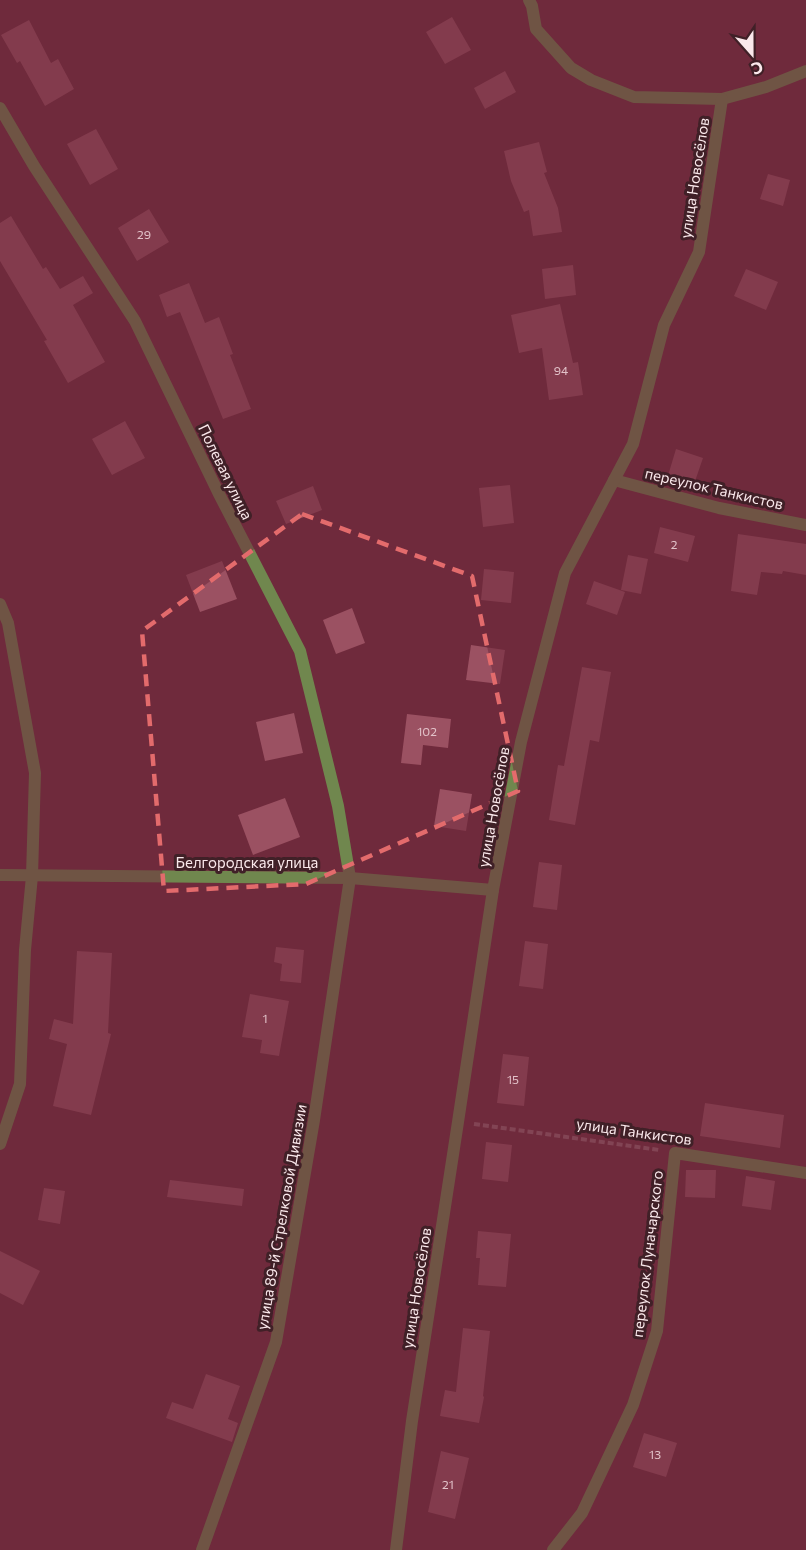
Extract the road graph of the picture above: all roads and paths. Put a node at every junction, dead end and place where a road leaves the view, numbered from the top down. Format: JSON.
{"nodes":[{"id":1,"x":529,"y":0,"type":"edge"},
{"id":2,"x":806,"y":71,"type":"edge"},
{"id":3,"x":722,"y":99,"type":"junction"},
{"id":4,"x":0,"y":108,"type":"edge"},
{"id":5,"x":614,"y":480,"type":"junction"},
{"id":6,"x":806,"y":525,"type":"edge"},
{"id":7,"x":0,"y":604,"type":"edge"},
{"id":8,"x":0,"y":875,"type":"edge"},
{"id":9,"x":32,"y":876,"type":"junction"},
{"id":10,"x":350,"y":878,"type":"junction"},
{"id":11,"x":494,"y":890,"type":"junction"},
{"id":12,"x":458,"y":1122,"type":"junction"},
{"id":13,"x":0,"y":1144,"type":"edge"},
{"id":14,"x":675,"y":1153,"type":"junction"},
{"id":15,"x":806,"y":1173,"type":"edge"},
{"id":16,"x":202,"y":1550,"type":"edge"},
{"id":17,"x":396,"y":1550,"type":"edge"},
{"id":18,"x":552,"y":1550,"type":"edge"}],
"edges":[{"from":1,"to":3,"type":"street"},
{"from":2,"to":3,"type":"street"},
{"from":3,"to":5,"type":"street","name":"улица Новосёлов"},
{"from":4,"to":10,"type":"street","name":"Полевая улица"},
{"from":5,"to":6,"type":"street","name":"переулок Танкистов"},
{"from":5,"to":11,"type":"street","name":"улица Новосёлов"},
{"from":7,"to":9,"type":"street"},
{"from":8,"to":9,"type":"street","name":"Белгородская улица"},
{"from":9,"to":10,"type":"street","name":"Белгородская улица"},
{"from":9,"to":13,"type":"street"},
{"from":10,"to":11,"type":"street","name":"Белгородская улица"},
{"from":10,"to":16,"type":"street","name":"улица 89-й Стрелковой Дивизии"},
{"from":11,"to":12,"type":"street","name":"улица Новосёлов"},
{"from":12,"to":14,"type":"path","name":"улица Танкистов"},
{"from":12,"to":17,"type":"street","name":"улица Новосёлов"},
{"from":14,"to":15,"type":"street","name":"улица Танкистов"},
{"from":14,"to":18,"type":"street","name":"переулок Луначарского"}]}
